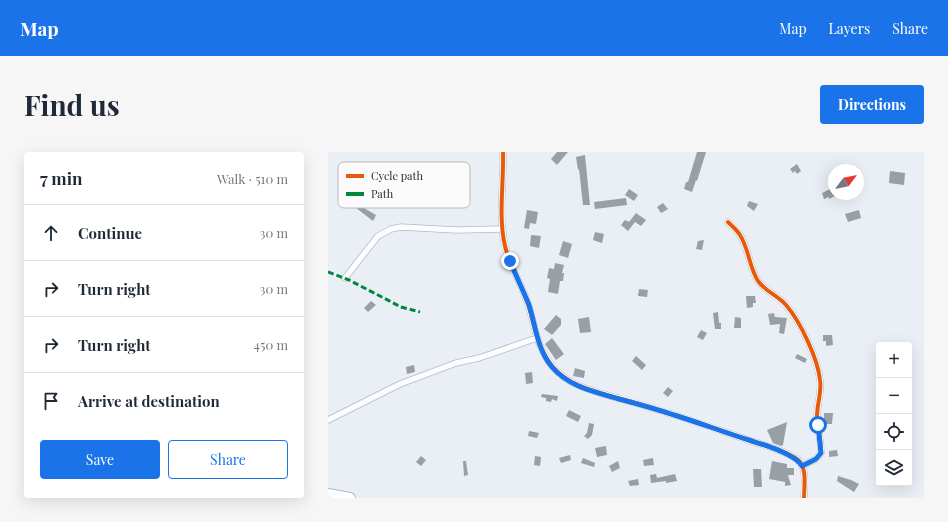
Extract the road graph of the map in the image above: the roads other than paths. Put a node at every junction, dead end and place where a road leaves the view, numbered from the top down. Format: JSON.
{"nodes":[{"id":1,"x":502,"y":152,"type":"edge"},
{"id":2,"x":728,"y":222,"type":"dead end"},
{"id":3,"x":503,"y":229,"type":"junction"},
{"id":4,"x":345,"y":278,"type":"dead end"},
{"id":5,"x":537,"y":338,"type":"junction"},
{"id":6,"x":328,"y":420,"type":"edge"},
{"id":7,"x":802,"y":466,"type":"junction"},
{"id":8,"x":328,"y":494,"type":"edge"},
{"id":9,"x":350,"y":498,"type":"edge"},
{"id":10,"x":804,"y":498,"type":"edge"}],
"edges":[{"from":1,"to":3,"type":"street"},
{"from":2,"to":7,"type":"street"},
{"from":3,"to":4,"type":"street"},
{"from":3,"to":5,"type":"street"},
{"from":5,"to":6,"type":"street"},
{"from":5,"to":7,"type":"street"},
{"from":7,"to":10,"type":"street"},
{"from":8,"to":9,"type":"highway"}]}
